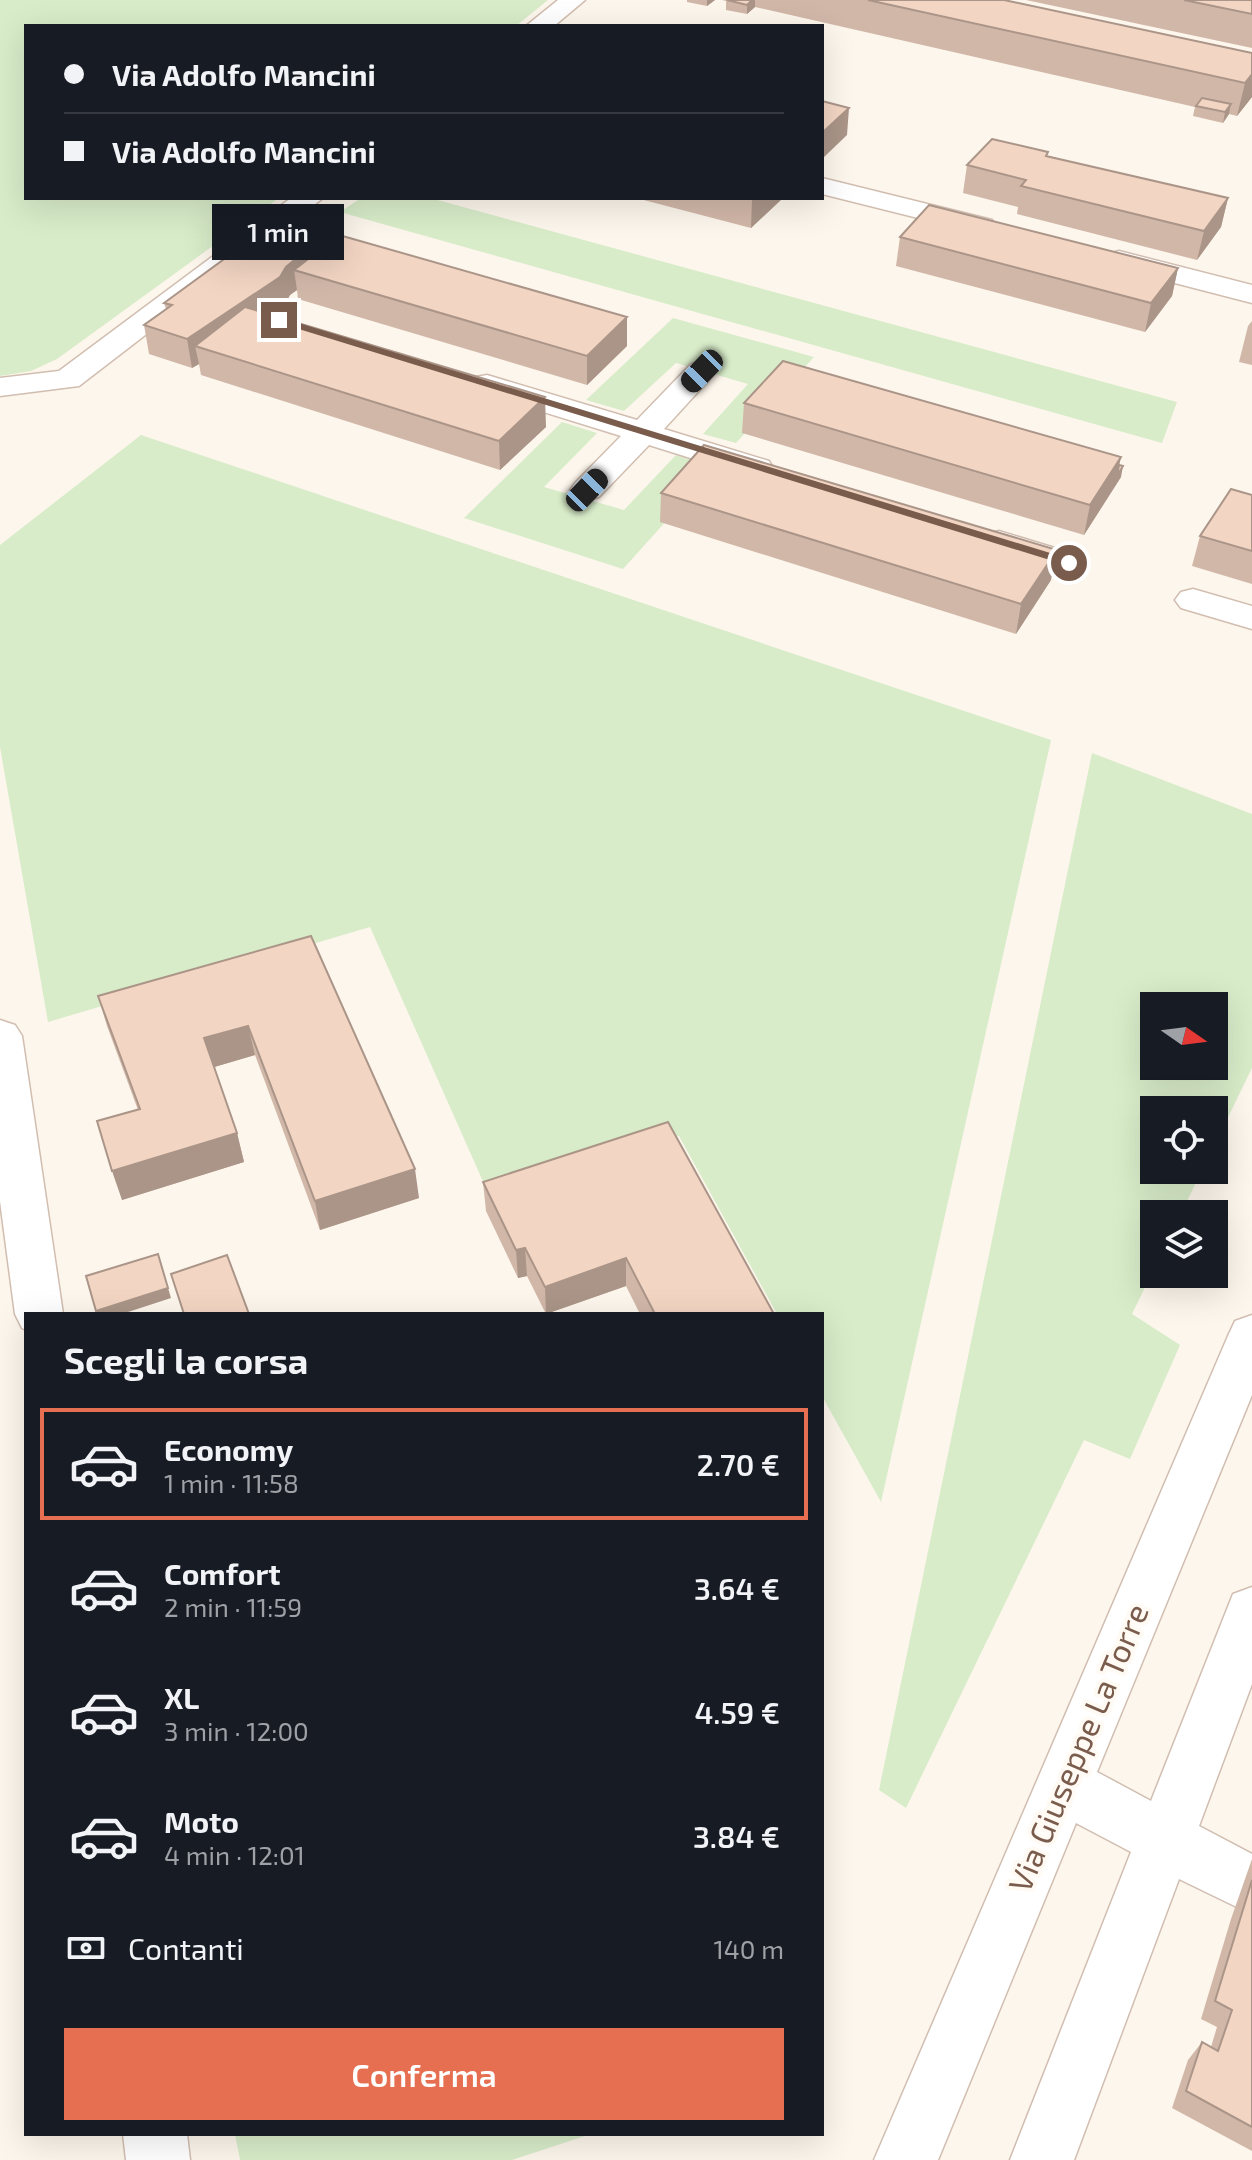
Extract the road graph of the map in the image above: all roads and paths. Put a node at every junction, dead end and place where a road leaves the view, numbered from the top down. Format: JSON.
{"nodes":[{"id":1,"x":573,"y":0,"type":"edge"},
{"id":2,"x":541,"y":24,"type":"edge"},
{"id":3,"x":824,"y":186,"type":"edge"},
{"id":4,"x":306,"y":200,"type":"edge"},
{"id":5,"x":1002,"y":231,"type":"edge"},
{"id":6,"x":1092,"y":254,"type":"edge"},
{"id":7,"x":1252,"y":294,"type":"edge"},
{"id":8,"x":702,"y":371,"type":"dead end"},
{"id":9,"x":461,"y":376,"type":"edge"},
{"id":10,"x":0,"y":387,"type":"edge"},
{"id":11,"x":643,"y":433,"type":"junction"},
{"id":12,"x":780,"y":475,"type":"edge"},
{"id":13,"x":587,"y":490,"type":"dead end"},
{"id":14,"x":963,"y":530,"type":"edge"},
{"id":15,"x":1069,"y":563,"type":"dead end"},
{"id":16,"x":1193,"y":600,"type":"dead end"},
{"id":17,"x":1252,"y":618,"type":"edge"},
{"id":18,"x":0,"y":1036,"type":"edge"},
{"id":19,"x":39,"y":1312,"type":"edge"},
{"id":20,"x":1252,"y":1336,"type":"edge"},
{"id":21,"x":1252,"y":1612,"type":"edge"},
{"id":22,"x":1063,"y":1785,"type":"junction"},
{"id":23,"x":1165,"y":1840,"type":"junction"},
{"id":24,"x":1245,"y":1882,"type":"dead end"},
{"id":25,"x":155,"y":2136,"type":"edge"},
{"id":26,"x":158,"y":2160,"type":"edge"},
{"id":27,"x":906,"y":2160,"type":"edge"},
{"id":28,"x":1042,"y":2160,"type":"edge"}],
"edges":[{"from":1,"to":2,"type":"street"},
{"from":3,"to":5,"type":"street"},
{"from":4,"to":10,"type":"street"},
{"from":6,"to":7,"type":"street"},
{"from":8,"to":11,"type":"street"},
{"from":9,"to":11,"type":"street"},
{"from":11,"to":12,"type":"street"},
{"from":11,"to":13,"type":"street"},
{"from":14,"to":15,"type":"street"},
{"from":16,"to":17,"type":"street"},
{"from":18,"to":19,"type":"street"},
{"from":20,"to":22,"type":"street","name":"Via Giuseppe La Torre"},
{"from":21,"to":23,"type":"street"},
{"from":22,"to":23,"type":"street"},
{"from":22,"to":27,"type":"street","name":"Via Giuseppe La Torre"},
{"from":23,"to":24,"type":"street"},
{"from":23,"to":28,"type":"street"},
{"from":25,"to":26,"type":"street"}]}
